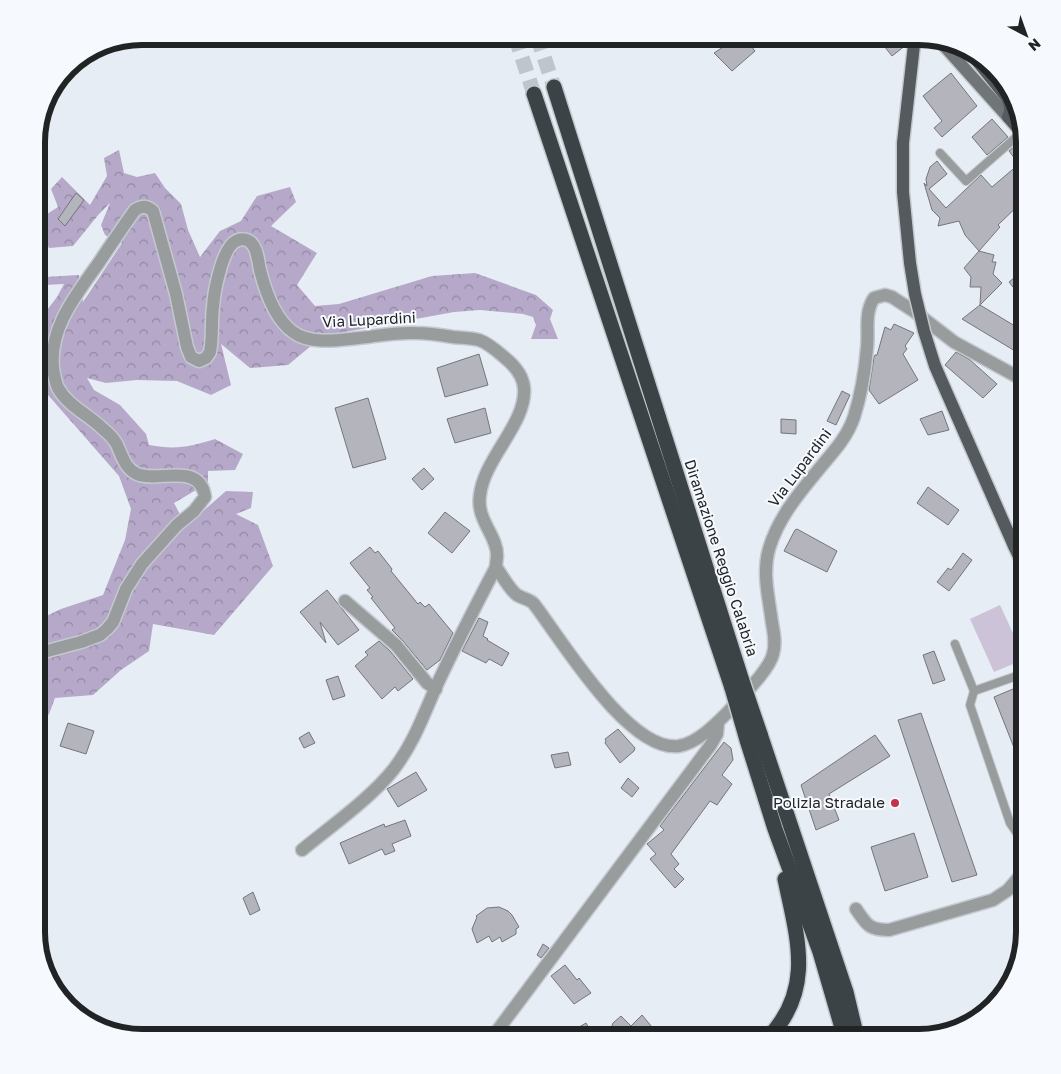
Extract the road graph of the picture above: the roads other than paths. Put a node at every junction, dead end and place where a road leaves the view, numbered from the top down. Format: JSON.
{"nodes":[{"id":1,"x":914,"y":45,"type":"edge"},
{"id":2,"x":946,"y":49,"type":"edge"},
{"id":3,"x":985,"y":71,"type":"edge"},
{"id":4,"x":554,"y":87,"type":"tunnel mouth"},
{"id":5,"x":1002,"y":91,"type":"edge"},
{"id":6,"x":534,"y":94,"type":"tunnel mouth"},
{"id":7,"x":1010,"y":108,"type":"edge"},
{"id":8,"x":1008,"y":117,"type":"junction"},
{"id":9,"x":1014,"y":123,"type":"edge"},
{"id":10,"x":1016,"y":139,"type":"edge"},
{"id":11,"x":940,"y":152,"type":"dead end"},
{"id":12,"x":1016,"y":376,"type":"edge"},
{"id":13,"x":1016,"y":550,"type":"edge"},
{"id":14,"x":496,"y":566,"type":"junction"},
{"id":15,"x":345,"y":601,"type":"dead end"},
{"id":16,"x":955,"y":644,"type":"dead end"},
{"id":17,"x":45,"y":652,"type":"edge"},
{"id":18,"x":1016,"y":675,"type":"edge"},
{"id":19,"x":737,"y":684,"type":"junction"},
{"id":20,"x":436,"y":689,"type":"junction"},
{"id":21,"x":974,"y":691,"type":"junction"},
{"id":22,"x":718,"y":722,"type":"junction"},
{"id":23,"x":753,"y":737,"type":"junction"},
{"id":24,"x":1016,"y":828,"type":"edge"},
{"id":25,"x":775,"y":829,"type":"junction"},
{"id":26,"x":302,"y":850,"type":"dead end"},
{"id":27,"x":1016,"y":881,"type":"edge"},
{"id":28,"x":856,"y":909,"type":"dead end"},
{"id":29,"x":846,"y":992,"type":"junction"},
{"id":30,"x":497,"y":1029,"type":"edge"},
{"id":31,"x":775,"y":1029,"type":"edge"},
{"id":32,"x":841,"y":1029,"type":"edge"},
{"id":33,"x":854,"y":1029,"type":"edge"},
{"id":34,"x":860,"y":1029,"type":"edge"}],
"edges":[{"from":1,"to":13,"type":"main road","bridge":true},
{"from":2,"to":8,"type":"street"},
{"from":3,"to":5,"type":"main road"},
{"from":4,"to":19,"type":"highway","name":"Diramazione Reggio Calabria"},
{"from":6,"to":19,"type":"highway","name":"Diramazione Reggio Calabria"},
{"from":7,"to":8,"type":"main road"},
{"from":8,"to":9,"type":"main road"},
{"from":10,"to":11,"type":"lane"},
{"from":12,"to":22,"type":"street","name":"Via Lupardini"},
{"from":14,"to":17,"type":"street","name":"Via Lupardini"},
{"from":14,"to":20,"type":"street"},
{"from":14,"to":22,"type":"street","name":"Via Lupardini"},
{"from":15,"to":20,"type":"street"},
{"from":16,"to":21,"type":"lane"},
{"from":18,"to":21,"type":"lane"},
{"from":19,"to":23,"type":"highway","name":"Diramazione Reggio Calabria","bridge":true},
{"from":20,"to":26,"type":"street"},
{"from":21,"to":24,"type":"lane"},
{"from":22,"to":30,"type":"street"},
{"from":23,"to":25,"type":"highway","name":"Diramazione Reggio Calabria"},
{"from":23,"to":29,"type":"highway","name":"Diramazione Reggio Calabria"},
{"from":25,"to":31,"type":"highway"},
{"from":25,"to":32,"type":"highway","name":"Diramazione Reggio Calabria"},
{"from":27,"to":28,"type":"street"},
{"from":29,"to":33,"type":"highway","name":"Diramazione Reggio Calabria"},
{"from":29,"to":34,"type":"highway"}]}
